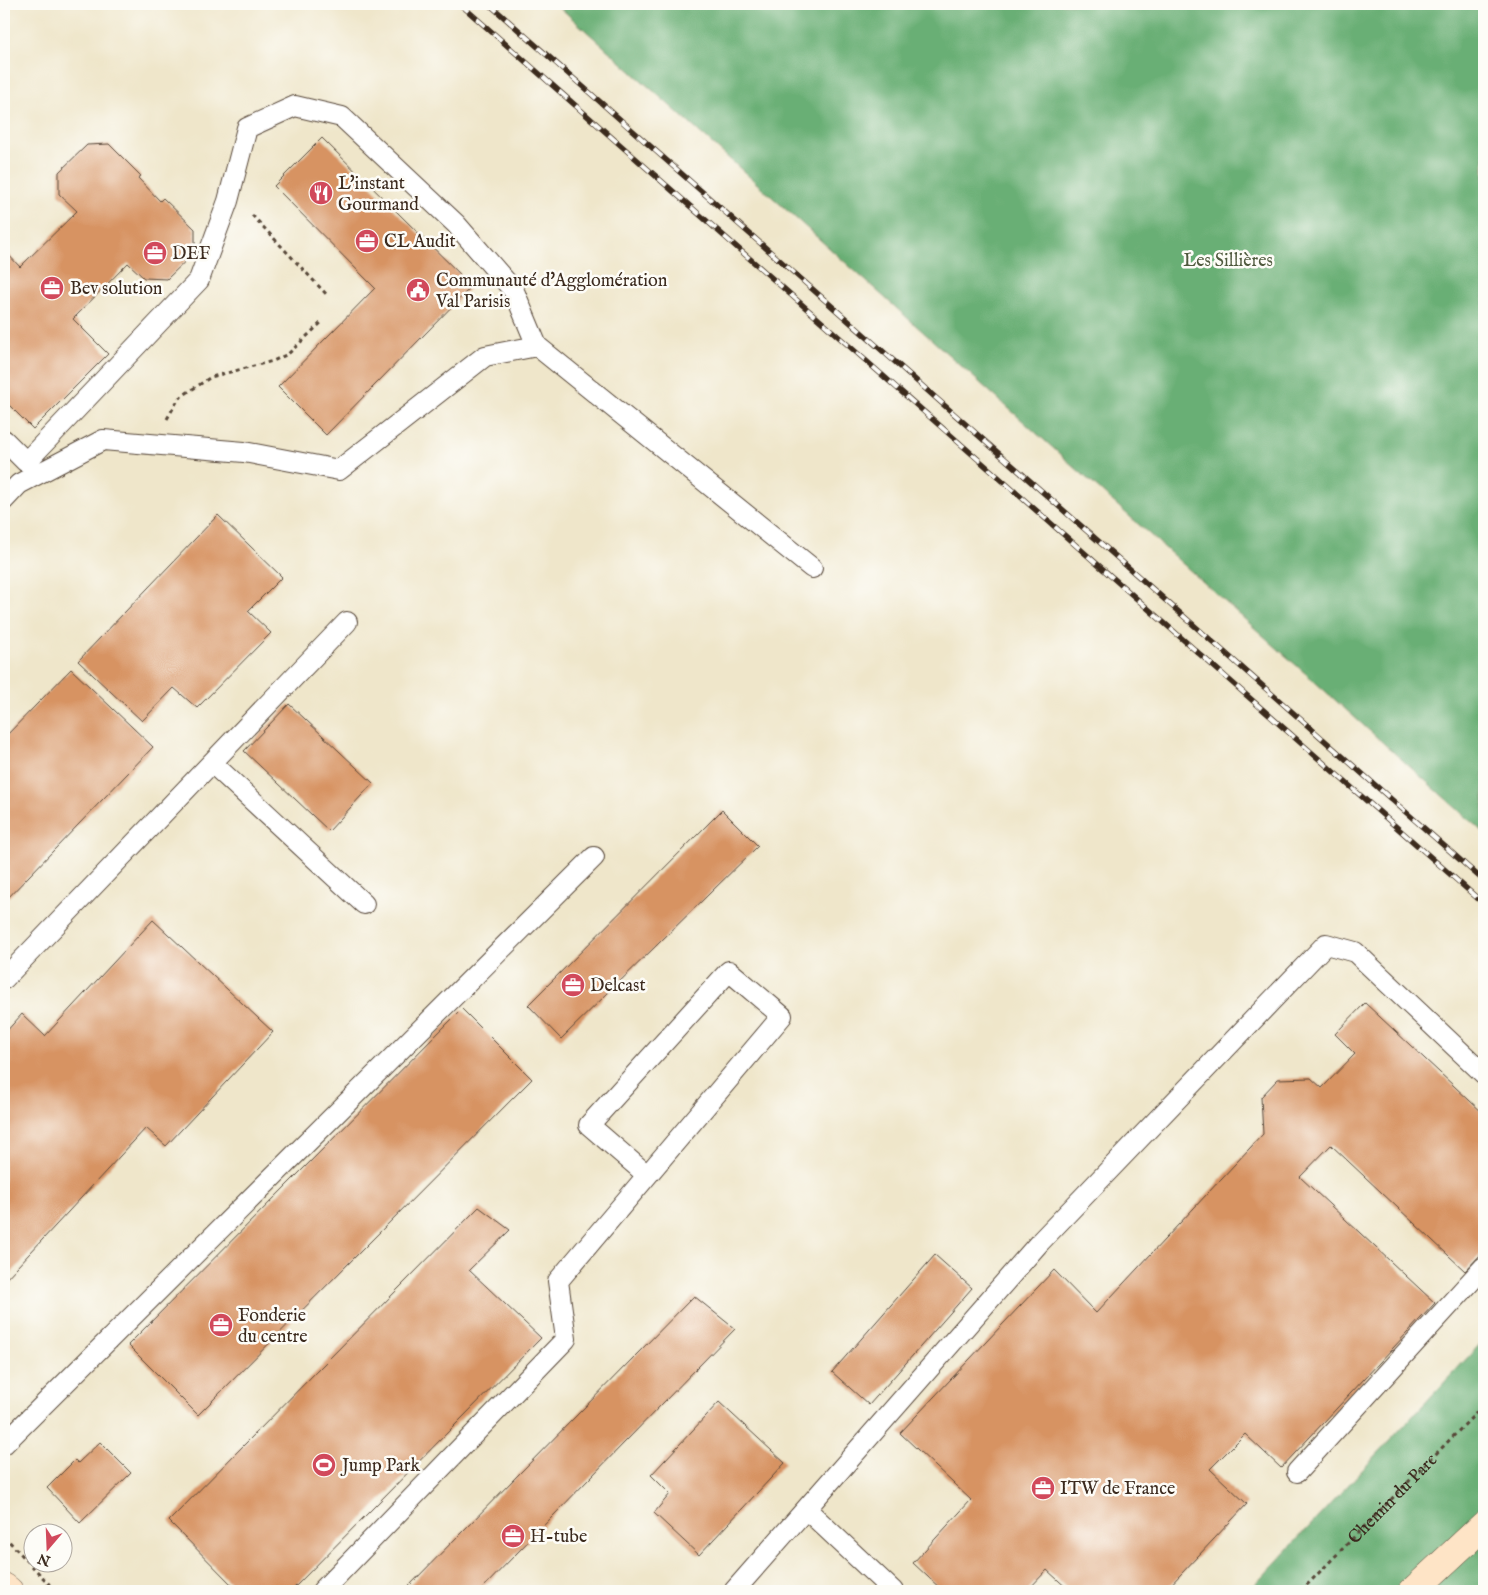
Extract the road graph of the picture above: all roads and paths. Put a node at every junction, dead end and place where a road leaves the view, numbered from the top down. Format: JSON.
{"nodes":[{"id":1,"x":230,"y":195,"type":"junction"},
{"id":2,"x":328,"y":296,"type":"dead end"},
{"id":3,"x":322,"y":322,"type":"dead end"},
{"id":4,"x":537,"y":346,"type":"junction"},
{"id":5,"x":4,"y":440,"type":"edge"},
{"id":6,"x":152,"y":444,"type":"junction"},
{"id":7,"x":4,"y":500,"type":"edge"},
{"id":8,"x":812,"y":568,"type":"dead end"},
{"id":9,"x":347,"y":622,"type":"dead end"},
{"id":10,"x":212,"y":762,"type":"junction"},
{"id":11,"x":594,"y":857,"type":"dead end"},
{"id":12,"x":364,"y":904,"type":"dead end"},
{"id":13,"x":4,"y":979,"type":"edge"},
{"id":14,"x":1484,"y":1074,"type":"edge"},
{"id":15,"x":647,"y":1175,"type":"junction"},
{"id":16,"x":1484,"y":1267,"type":"edge"},
{"id":17,"x":1484,"y":1405,"type":"edge"},
{"id":18,"x":4,"y":1444,"type":"edge"},
{"id":19,"x":1297,"y":1472,"type":"dead end"},
{"id":20,"x":806,"y":1509,"type":"junction"},
{"id":21,"x":1484,"y":1525,"type":"edge"},
{"id":22,"x":4,"y":1536,"type":"edge"},
{"id":23,"x":4,"y":1587,"type":"edge"},
{"id":24,"x":9,"y":1591,"type":"edge"},
{"id":25,"x":42,"y":1591,"type":"edge"},
{"id":26,"x":322,"y":1591,"type":"edge"},
{"id":27,"x":734,"y":1591,"type":"edge"},
{"id":28,"x":894,"y":1591,"type":"edge"},
{"id":29,"x":1301,"y":1591,"type":"edge"},
{"id":30,"x":1413,"y":1591,"type":"edge"}],
"edges":[{"from":1,"to":2,"type":"path"},
{"from":1,"to":4,"type":"lane"},
{"from":1,"to":5,"type":"lane"},
{"from":3,"to":6,"type":"path"},
{"from":4,"to":6,"type":"lane"},
{"from":4,"to":8,"type":"lane"},
{"from":6,"to":7,"type":"lane"},
{"from":9,"to":10,"type":"lane"},
{"from":10,"to":12,"type":"lane"},
{"from":10,"to":13,"type":"lane"},
{"from":11,"to":18,"type":"lane"},
{"from":14,"to":20,"type":"lane"},
{"from":15,"to":15,"type":"lane"},
{"from":15,"to":26,"type":"lane"},
{"from":16,"to":19,"type":"lane"},
{"from":17,"to":29,"type":"path","name":"Chemin du Parc"},
{"from":20,"to":27,"type":"lane"},
{"from":20,"to":28,"type":"lane"},
{"from":21,"to":30,"type":"main road"},
{"from":22,"to":25,"type":"path"},
{"from":23,"to":24,"type":"main road"}]}
